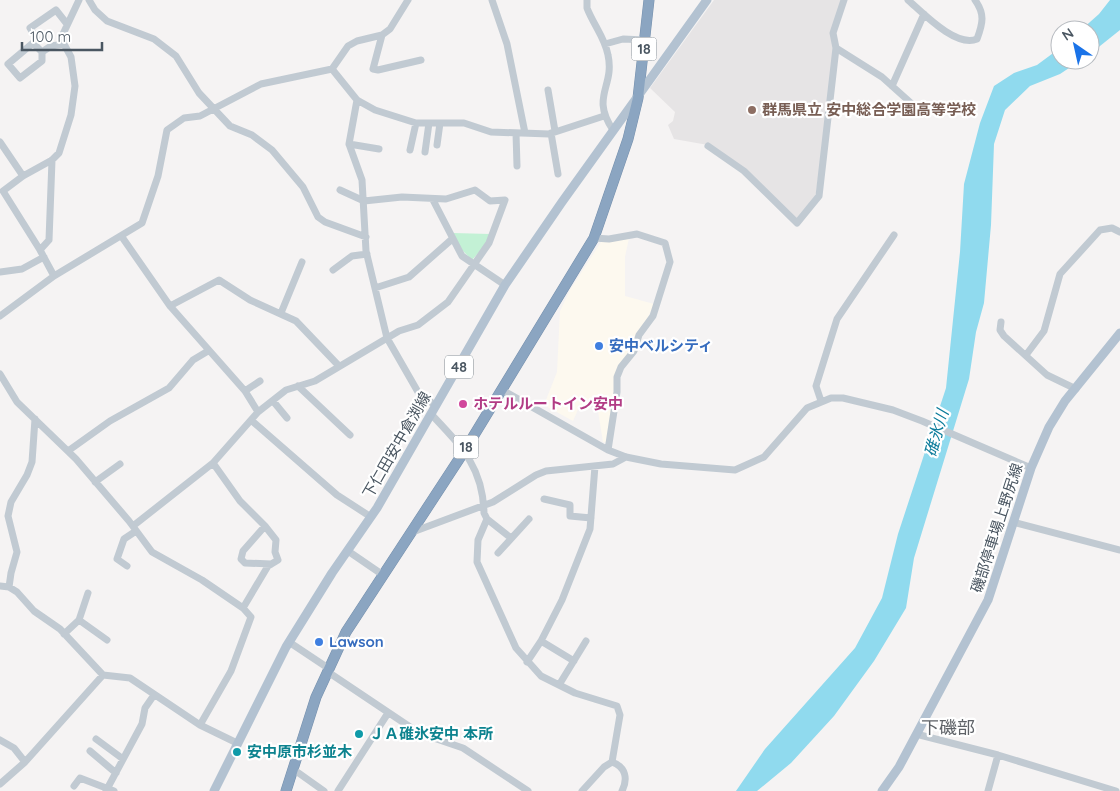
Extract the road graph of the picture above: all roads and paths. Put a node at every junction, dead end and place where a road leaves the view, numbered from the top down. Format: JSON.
{"nodes":[{"id":1,"x":79,"y":0,"type":"edge"},
{"id":2,"x":89,"y":0,"type":"edge"},
{"id":3,"x":408,"y":0,"type":"edge"},
{"id":4,"x":492,"y":0,"type":"edge"},
{"id":5,"x":587,"y":0,"type":"edge"},
{"id":6,"x":649,"y":0,"type":"edge"},
{"id":7,"x":707,"y":0,"type":"edge"},
{"id":8,"x":844,"y":0,"type":"edge"},
{"id":9,"x":908,"y":0,"type":"edge"},
{"id":10,"x":975,"y":0,"type":"edge"},
{"id":11,"x":924,"y":14,"type":"junction"},
{"id":12,"x":67,"y":24,"type":"junction"},
{"id":13,"x":382,"y":35,"type":"junction"},
{"id":14,"x":645,"y":40,"type":"junction"},
{"id":15,"x":33,"y":43,"type":"junction"},
{"id":16,"x":64,"y":44,"type":"junction"},
{"id":17,"x":605,"y":44,"type":"junction"},
{"id":18,"x":836,"y":48,"type":"junction"},
{"id":19,"x":42,"y":52,"type":"junction"},
{"id":20,"x":421,"y":60,"type":"dead end"},
{"id":21,"x":332,"y":69,"type":"junction"},
{"id":22,"x":892,"y":86,"type":"junction"},
{"id":23,"x":548,"y":90,"type":"dead end"},
{"id":24,"x":638,"y":98,"type":"junction"},
{"id":25,"x":357,"y":100,"type":"junction"},
{"id":26,"x":213,"y":108,"type":"junction"},
{"id":27,"x":920,"y":112,"type":"dead end"},
{"id":28,"x":604,"y":116,"type":"junction"},
{"id":29,"x":416,"y":123,"type":"junction"},
{"id":30,"x":429,"y":123,"type":"junction"},
{"id":31,"x":440,"y":123,"type":"junction"},
{"id":32,"x":613,"y":130,"type":"junction"},
{"id":33,"x":553,"y":132,"type":"junction"},
{"id":34,"x":516,"y":133,"type":"junction"},
{"id":35,"x":525,"y":133,"type":"junction"},
{"id":36,"x":0,"y":142,"type":"edge"},
{"id":37,"x":349,"y":144,"type":"junction"},
{"id":38,"x":437,"y":145,"type":"dead end"},
{"id":39,"x":708,"y":146,"type":"dead end"},
{"id":40,"x":379,"y":149,"type":"dead end"},
{"id":41,"x":410,"y":150,"type":"dead end"},
{"id":42,"x":425,"y":152,"type":"dead end"},
{"id":43,"x":52,"y":160,"type":"junction"},
{"id":44,"x":517,"y":166,"type":"dead end"},
{"id":45,"x":558,"y":174,"type":"dead end"},
{"id":46,"x":23,"y":176,"type":"junction"},
{"id":47,"x":340,"y":190,"type":"dead end"},
{"id":48,"x":2,"y":192,"type":"edge"},
{"id":49,"x":364,"y":200,"type":"junction"},
{"id":50,"x":433,"y":200,"type":"junction"},
{"id":51,"x":1120,"y":232,"type":"edge"},
{"id":52,"x":894,"y":235,"type":"dead end"},
{"id":53,"x":122,"y":236,"type":"junction"},
{"id":54,"x":366,"y":237,"type":"junction"},
{"id":55,"x":594,"y":238,"type":"junction"},
{"id":56,"x":451,"y":240,"type":"junction"},
{"id":57,"x":40,"y":250,"type":"junction"},
{"id":58,"x":367,"y":254,"type":"junction"},
{"id":59,"x":44,"y":257,"type":"junction"},
{"id":60,"x":302,"y":262,"type":"dead end"},
{"id":61,"x":472,"y":265,"type":"junction"},
{"id":62,"x":333,"y":270,"type":"dead end"},
{"id":63,"x":0,"y":272,"type":"edge"},
{"id":64,"x":54,"y":276,"type":"junction"},
{"id":65,"x":505,"y":285,"type":"junction"},
{"id":66,"x":375,"y":288,"type":"junction"},
{"id":67,"x":170,"y":306,"type":"junction"},
{"id":68,"x":281,"y":313,"type":"junction"},
{"id":69,"x":0,"y":316,"type":"edge"},
{"id":70,"x":1002,"y":322,"type":"dead end"},
{"id":71,"x":1120,"y":334,"type":"edge"},
{"id":72,"x":387,"y":338,"type":"junction"},
{"id":73,"x":208,"y":351,"type":"junction"},
{"id":74,"x":1026,"y":355,"type":"junction"},
{"id":75,"x":339,"y":366,"type":"junction"},
{"id":76,"x":0,"y":374,"type":"edge"},
{"id":77,"x":260,"y":381,"type":"dead end"},
{"id":78,"x":298,"y":386,"type":"junction"},
{"id":79,"x":1076,"y":388,"type":"junction"},
{"id":80,"x":502,"y":390,"type":"junction"},
{"id":81,"x":245,"y":392,"type":"junction"},
{"id":82,"x":273,"y":401,"type":"junction"},
{"id":83,"x":821,"y":401,"type":"junction"},
{"id":84,"x":436,"y":406,"type":"junction"},
{"id":85,"x":258,"y":412,"type":"junction"},
{"id":86,"x":431,"y":414,"type":"junction"},
{"id":87,"x":287,"y":418,"type":"dead end"},
{"id":88,"x":35,"y":419,"type":"junction"},
{"id":89,"x":251,"y":420,"type":"junction"},
{"id":90,"x":350,"y":435,"type":"dead end"},
{"id":91,"x":465,"y":450,"type":"junction"},
{"id":92,"x":608,"y":450,"type":"junction"},
{"id":93,"x":68,"y":451,"type":"junction"},
{"id":94,"x":626,"y":457,"type":"junction"},
{"id":95,"x":213,"y":463,"type":"junction"},
{"id":96,"x":120,"y":464,"type":"dead end"},
{"id":97,"x":595,"y":466,"type":"junction"},
{"id":98,"x":1030,"y":468,"type":"junction"},
{"id":99,"x":96,"y":482,"type":"junction"},
{"id":100,"x":544,"y":499,"type":"dead end"},
{"id":101,"x":484,"y":505,"type":"junction"},
{"id":102,"x":371,"y":517,"type":"junction"},
{"id":103,"x":591,"y":518,"type":"junction"},
{"id":104,"x":487,"y":519,"type":"junction"},
{"id":105,"x":529,"y":519,"type":"dead end"},
{"id":106,"x":1013,"y":522,"type":"junction"},
{"id":107,"x":265,"y":526,"type":"junction"},
{"id":108,"x":134,"y":529,"type":"junction"},
{"id":109,"x":410,"y":533,"type":"junction"},
{"id":110,"x":511,"y":538,"type":"junction"},
{"id":111,"x":1120,"y":550,"type":"edge"},
{"id":112,"x":348,"y":551,"type":"junction"},
{"id":113,"x":498,"y":553,"type":"dead end"},
{"id":114,"x":271,"y":564,"type":"junction"},
{"id":115,"x":127,"y":566,"type":"dead end"},
{"id":116,"x":383,"y":575,"type":"junction"},
{"id":117,"x":0,"y":586,"type":"edge"},
{"id":118,"x":9,"y":587,"type":"junction"},
{"id":119,"x":88,"y":594,"type":"dead end"},
{"id":120,"x":243,"y":608,"type":"junction"},
{"id":121,"x":79,"y":620,"type":"junction"},
{"id":122,"x":64,"y":634,"type":"junction"},
{"id":123,"x":108,"y":640,"type":"dead end"},
{"id":124,"x":542,"y":641,"type":"junction"},
{"id":125,"x":586,"y":641,"type":"dead end"},
{"id":126,"x":289,"y":642,"type":"junction"},
{"id":127,"x":574,"y":661,"type":"junction"},
{"id":128,"x":527,"y":662,"type":"junction"},
{"id":129,"x":328,"y":668,"type":"junction"},
{"id":130,"x":103,"y":675,"type":"junction"},
{"id":131,"x":559,"y":685,"type":"junction"},
{"id":132,"x":154,"y":695,"type":"junction"},
{"id":133,"x":388,"y":713,"type":"junction"},
{"id":134,"x":200,"y":726,"type":"junction"},
{"id":135,"x":916,"y":734,"type":"junction"},
{"id":136,"x":96,"y":739,"type":"dead end"},
{"id":137,"x":0,"y":740,"type":"edge"},
{"id":138,"x":236,"y":743,"type":"junction"},
{"id":139,"x":90,"y":751,"type":"dead end"},
{"id":140,"x":998,"y":755,"type":"junction"},
{"id":141,"x":124,"y":759,"type":"junction"},
{"id":142,"x":25,"y":762,"type":"junction"},
{"id":143,"x":612,"y":762,"type":"junction"},
{"id":144,"x":293,"y":769,"type":"junction"},
{"id":145,"x":116,"y":773,"type":"junction"},
{"id":146,"x":0,"y":784,"type":"edge"},
{"id":147,"x":74,"y":786,"type":"dead end"},
{"id":148,"x":109,"y":790,"type":"edge"},
{"id":149,"x":214,"y":791,"type":"edge"},
{"id":150,"x":286,"y":791,"type":"edge"},
{"id":151,"x":324,"y":791,"type":"edge"},
{"id":152,"x":338,"y":791,"type":"edge"},
{"id":153,"x":528,"y":791,"type":"edge"},
{"id":154,"x":582,"y":791,"type":"edge"},
{"id":155,"x":622,"y":791,"type":"edge"},
{"id":156,"x":882,"y":791,"type":"edge"},
{"id":157,"x":988,"y":791,"type":"edge"},
{"id":158,"x":1116,"y":791,"type":"edge"}],
"edges":[{"from":1,"to":12,"type":"street"},
{"from":2,"to":26,"type":"street"},
{"from":3,"to":13,"type":"street"},
{"from":4,"to":35,"type":"street"},
{"from":5,"to":17,"type":"street"},
{"from":6,"to":14,"type":"highway","number":"18"},
{"from":7,"to":24,"type":"main road","name":"下仁田安中倉渕線","number":"48"},
{"from":8,"to":18,"type":"street"},
{"from":9,"to":11,"type":"street"},
{"from":10,"to":11,"type":"street"},
{"from":11,"to":22,"type":"street"},
{"from":12,"to":15,"type":"street"},
{"from":12,"to":16,"type":"street"},
{"from":13,"to":20,"type":"street"},
{"from":13,"to":21,"type":"street"},
{"from":14,"to":17,"type":"street"},
{"from":14,"to":24,"type":"highway","number":"18"},
{"from":15,"to":19,"type":"street"},
{"from":15,"to":19,"type":"street"},
{"from":16,"to":19,"type":"street"},
{"from":16,"to":43,"type":"street"},
{"from":17,"to":28,"type":"street"},
{"from":18,"to":22,"type":"street"},
{"from":18,"to":39,"type":"street"},
{"from":21,"to":25,"type":"street"},
{"from":21,"to":26,"type":"street"},
{"from":22,"to":27,"type":"street"},
{"from":23,"to":33,"type":"street"},
{"from":24,"to":32,"type":"main road","name":"下仁田安中倉渕線","number":"48"},
{"from":24,"to":55,"type":"highway","number":"18"},
{"from":25,"to":29,"type":"street"},
{"from":25,"to":37,"type":"street"},
{"from":26,"to":53,"type":"street"},
{"from":26,"to":54,"type":"street"},
{"from":28,"to":32,"type":"street"},
{"from":28,"to":33,"type":"street"},
{"from":29,"to":30,"type":"street"},
{"from":29,"to":41,"type":"street"},
{"from":30,"to":31,"type":"street"},
{"from":30,"to":42,"type":"street"},
{"from":31,"to":34,"type":"street"},
{"from":31,"to":38,"type":"street"},
{"from":32,"to":65,"type":"main road","name":"下仁田安中倉渕線","number":"48"},
{"from":33,"to":35,"type":"street"},
{"from":33,"to":45,"type":"street"},
{"from":34,"to":35,"type":"street"},
{"from":34,"to":44,"type":"street"},
{"from":36,"to":46,"type":"street"},
{"from":37,"to":40,"type":"street"},
{"from":37,"to":49,"type":"street"},
{"from":43,"to":46,"type":"street"},
{"from":43,"to":57,"type":"street"},
{"from":46,"to":48,"type":"street"},
{"from":47,"to":49,"type":"street"},
{"from":48,"to":57,"type":"street"},
{"from":49,"to":50,"type":"street"},
{"from":49,"to":54,"type":"street"},
{"from":50,"to":56,"type":"street"},
{"from":50,"to":61,"type":"street"},
{"from":51,"to":74,"type":"street"},
{"from":52,"to":83,"type":"street"},
{"from":53,"to":64,"type":"street"},
{"from":53,"to":67,"type":"street"},
{"from":54,"to":58,"type":"street"},
{"from":55,"to":80,"type":"highway","number":"18"},
{"from":55,"to":92,"type":"street"},
{"from":56,"to":61,"type":"street"},
{"from":56,"to":66,"type":"street"},
{"from":57,"to":59,"type":"street"},
{"from":58,"to":62,"type":"street"},
{"from":58,"to":66,"type":"street"},
{"from":59,"to":63,"type":"street"},
{"from":59,"to":64,"type":"street"},
{"from":60,"to":68,"type":"street"},
{"from":61,"to":65,"type":"street"},
{"from":61,"to":72,"type":"street"},
{"from":64,"to":69,"type":"street"},
{"from":65,"to":84,"type":"main road","name":"下仁田安中倉渕線","number":"48"},
{"from":66,"to":72,"type":"street"},
{"from":67,"to":68,"type":"street"},
{"from":67,"to":73,"type":"street"},
{"from":68,"to":75,"type":"street"},
{"from":70,"to":74,"type":"street"},
{"from":71,"to":79,"type":"main road","name":"磯部停車場上野尻線"},
{"from":72,"to":75,"type":"street"},
{"from":72,"to":84,"type":"street"},
{"from":73,"to":81,"type":"street"},
{"from":73,"to":93,"type":"street"},
{"from":74,"to":79,"type":"street"},
{"from":75,"to":78,"type":"street"},
{"from":76,"to":88,"type":"street"},
{"from":77,"to":81,"type":"street"},
{"from":78,"to":82,"type":"street"},
{"from":78,"to":90,"type":"street"},
{"from":79,"to":98,"type":"main road","name":"磯部停車場上野尻線"},
{"from":80,"to":91,"type":"highway","number":"18"},
{"from":80,"to":92,"type":"street"},
{"from":81,"to":85,"type":"street"},
{"from":82,"to":85,"type":"street"},
{"from":82,"to":87,"type":"street"},
{"from":83,"to":94,"type":"street"},
{"from":83,"to":98,"type":"street"},
{"from":84,"to":86,"type":"main road","name":"下仁田安中倉渕線","number":"48"},
{"from":85,"to":89,"type":"street"},
{"from":86,"to":91,"type":"street"},
{"from":86,"to":102,"type":"main road","name":"下仁田安中倉渕線","number":"48"},
{"from":88,"to":93,"type":"street"},
{"from":88,"to":118,"type":"street"},
{"from":89,"to":95,"type":"street"},
{"from":89,"to":102,"type":"street"},
{"from":91,"to":101,"type":"street"},
{"from":91,"to":109,"type":"highway","number":"18"},
{"from":92,"to":94,"type":"street"},
{"from":93,"to":99,"type":"street"},
{"from":94,"to":97,"type":"street"},
{"from":95,"to":107,"type":"street"},
{"from":95,"to":108,"type":"street"},
{"from":96,"to":99,"type":"street"},
{"from":97,"to":101,"type":"street"},
{"from":97,"to":103,"type":"street"},
{"from":98,"to":106,"type":"main road","name":"磯部停車場上野尻線"},
{"from":99,"to":108,"type":"street"},
{"from":100,"to":103,"type":"street"},
{"from":101,"to":104,"type":"street"},
{"from":101,"to":109,"type":"street"},
{"from":102,"to":112,"type":"main road","name":"下仁田安中倉渕線","number":"48"},
{"from":103,"to":124,"type":"street"},
{"from":104,"to":110,"type":"street"},
{"from":104,"to":128,"type":"street"},
{"from":105,"to":110,"type":"street"},
{"from":106,"to":111,"type":"street"},
{"from":106,"to":135,"type":"main road","name":"磯部停車場上野尻線"},
{"from":107,"to":114,"type":"street"},
{"from":107,"to":114,"type":"street"},
{"from":108,"to":115,"type":"street"},
{"from":108,"to":120,"type":"street"},
{"from":109,"to":116,"type":"highway","number":"18"},
{"from":110,"to":113,"type":"street"},
{"from":112,"to":116,"type":"street"},
{"from":112,"to":126,"type":"main road","name":"下仁田安中倉渕線","number":"48"},
{"from":114,"to":120,"type":"street"},
{"from":116,"to":129,"type":"highway","number":"18"},
{"from":117,"to":118,"type":"street"},
{"from":118,"to":122,"type":"street"},
{"from":119,"to":121,"type":"street"},
{"from":120,"to":134,"type":"street"},
{"from":121,"to":122,"type":"street"},
{"from":121,"to":123,"type":"street"},
{"from":122,"to":130,"type":"street"},
{"from":124,"to":127,"type":"street"},
{"from":124,"to":128,"type":"street"},
{"from":125,"to":127,"type":"street"},
{"from":126,"to":129,"type":"street"},
{"from":126,"to":138,"type":"main road","name":"下仁田安中倉渕線","number":"48"},
{"from":127,"to":131,"type":"street"},
{"from":128,"to":131,"type":"street"},
{"from":129,"to":133,"type":"street"},
{"from":129,"to":144,"type":"highway","number":"18"},
{"from":130,"to":132,"type":"street"},
{"from":130,"to":142,"type":"street"},
{"from":131,"to":143,"type":"street"},
{"from":132,"to":134,"type":"street"},
{"from":132,"to":141,"type":"street"},
{"from":133,"to":152,"type":"street"},
{"from":133,"to":153,"type":"street"},
{"from":134,"to":138,"type":"street"},
{"from":135,"to":140,"type":"street"},
{"from":135,"to":156,"type":"main road","name":"磯部停車場上野尻線"},
{"from":136,"to":141,"type":"street"},
{"from":137,"to":142,"type":"street"},
{"from":138,"to":149,"type":"main road","name":"下仁田安中倉渕線","number":"48"},
{"from":139,"to":145,"type":"street"},
{"from":140,"to":157,"type":"street"},
{"from":140,"to":158,"type":"street"},
{"from":141,"to":145,"type":"street"},
{"from":142,"to":146,"type":"street"},
{"from":143,"to":154,"type":"street"},
{"from":143,"to":155,"type":"street"},
{"from":144,"to":150,"type":"highway","number":"18"},
{"from":144,"to":151,"type":"street"},
{"from":145,"to":148,"type":"street"},
{"from":147,"to":148,"type":"street"}]}
